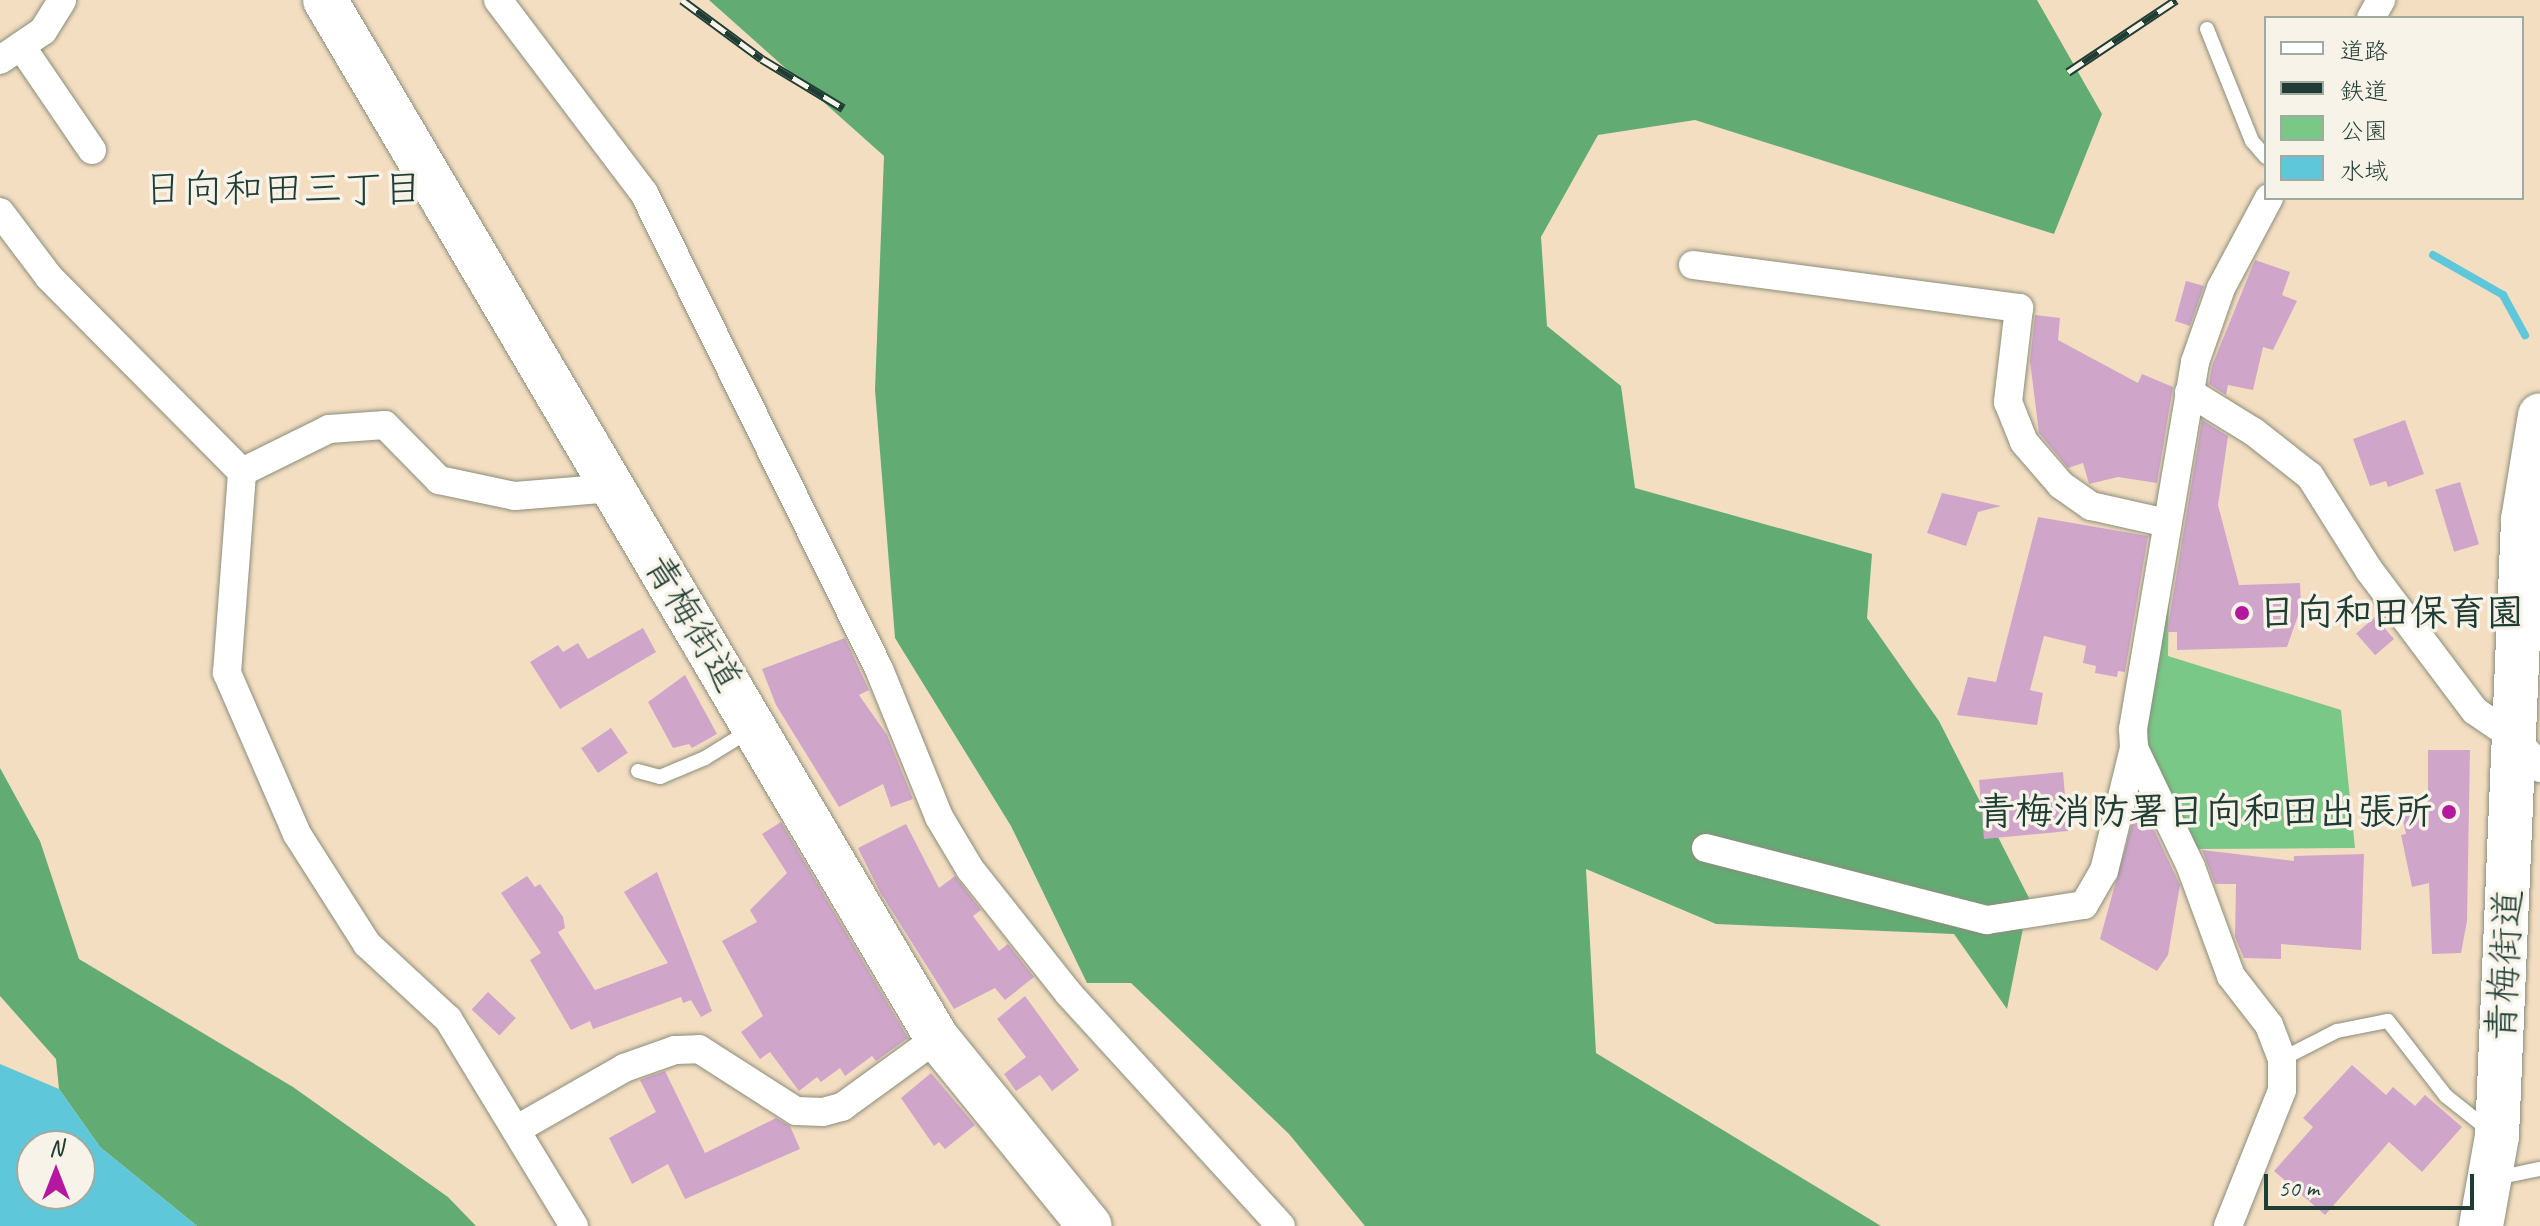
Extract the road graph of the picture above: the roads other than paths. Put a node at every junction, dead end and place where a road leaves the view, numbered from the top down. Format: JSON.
{"nodes":[{"id":1,"x":62,"y":0,"type":"edge"},
{"id":2,"x":325,"y":0,"type":"edge"},
{"id":3,"x":498,"y":0,"type":"edge"},
{"id":4,"x":2207,"y":29,"type":"dead end"},
{"id":5,"x":11,"y":53,"type":"edge"},
{"id":6,"x":92,"y":150,"type":"dead end"},
{"id":7,"x":2264,"y":155,"type":"edge"},
{"id":8,"x":2268,"y":200,"type":"edge"},
{"id":9,"x":0,"y":212,"type":"edge"},
{"id":10,"x":1693,"y":265,"type":"dead end"},
{"id":11,"x":2189,"y":392,"type":"junction"},
{"id":12,"x":2539,"y":420,"type":"edge"},
{"id":13,"x":242,"y":472,"type":"junction"},
{"id":14,"x":613,"y":488,"type":"junction"},
{"id":15,"x":2167,"y":523,"type":"junction"},
{"id":16,"x":755,"y":727,"type":"junction"},
{"id":17,"x":2134,"y":748,"type":"junction"},
{"id":18,"x":2528,"y":754,"type":"edge"},
{"id":19,"x":638,"y":771,"type":"dead end"},
{"id":20,"x":1706,"y":848,"type":"dead end"},
{"id":21,"x":937,"y":1038,"type":"junction"},
{"id":22,"x":2282,"y":1059,"type":"junction"},
{"id":23,"x":519,"y":1128,"type":"junction"},
{"id":24,"x":2494,"y":1157,"type":"junction"},
{"id":25,"x":2540,"y":1169,"type":"edge"},
{"id":26,"x":574,"y":1226,"type":"edge"},
{"id":27,"x":1090,"y":1226,"type":"edge"},
{"id":28,"x":1281,"y":1226,"type":"edge"},
{"id":29,"x":2228,"y":1226,"type":"edge"},
{"id":30,"x":2481,"y":1226,"type":"edge"}],
"edges":[{"from":1,"to":5,"type":"street"},
{"from":2,"to":14,"type":"highway","name":"青梅街道"},
{"from":3,"to":28,"type":"street"},
{"from":4,"to":7,"type":"lane"},
{"from":5,"to":6,"type":"street"},
{"from":8,"to":11,"type":"street"},
{"from":9,"to":13,"type":"street"},
{"from":10,"to":15,"type":"street"},
{"from":11,"to":15,"type":"street"},
{"from":11,"to":18,"type":"street"},
{"from":12,"to":18,"type":"highway","name":"青梅街道"},
{"from":13,"to":14,"type":"street"},
{"from":13,"to":23,"type":"street"},
{"from":14,"to":16,"type":"highway","name":"青梅街道"},
{"from":15,"to":17,"type":"street"},
{"from":16,"to":19,"type":"lane"},
{"from":16,"to":21,"type":"highway","name":"青梅街道"},
{"from":17,"to":20,"type":"street"},
{"from":17,"to":22,"type":"street"},
{"from":18,"to":24,"type":"highway","name":"青梅街道"},
{"from":21,"to":23,"type":"street"},
{"from":21,"to":27,"type":"highway","name":"青梅街道"},
{"from":22,"to":24,"type":"lane"},
{"from":22,"to":29,"type":"street"},
{"from":23,"to":26,"type":"street"},
{"from":24,"to":25,"type":"lane"},
{"from":24,"to":30,"type":"highway","name":"青梅街道"}]}
